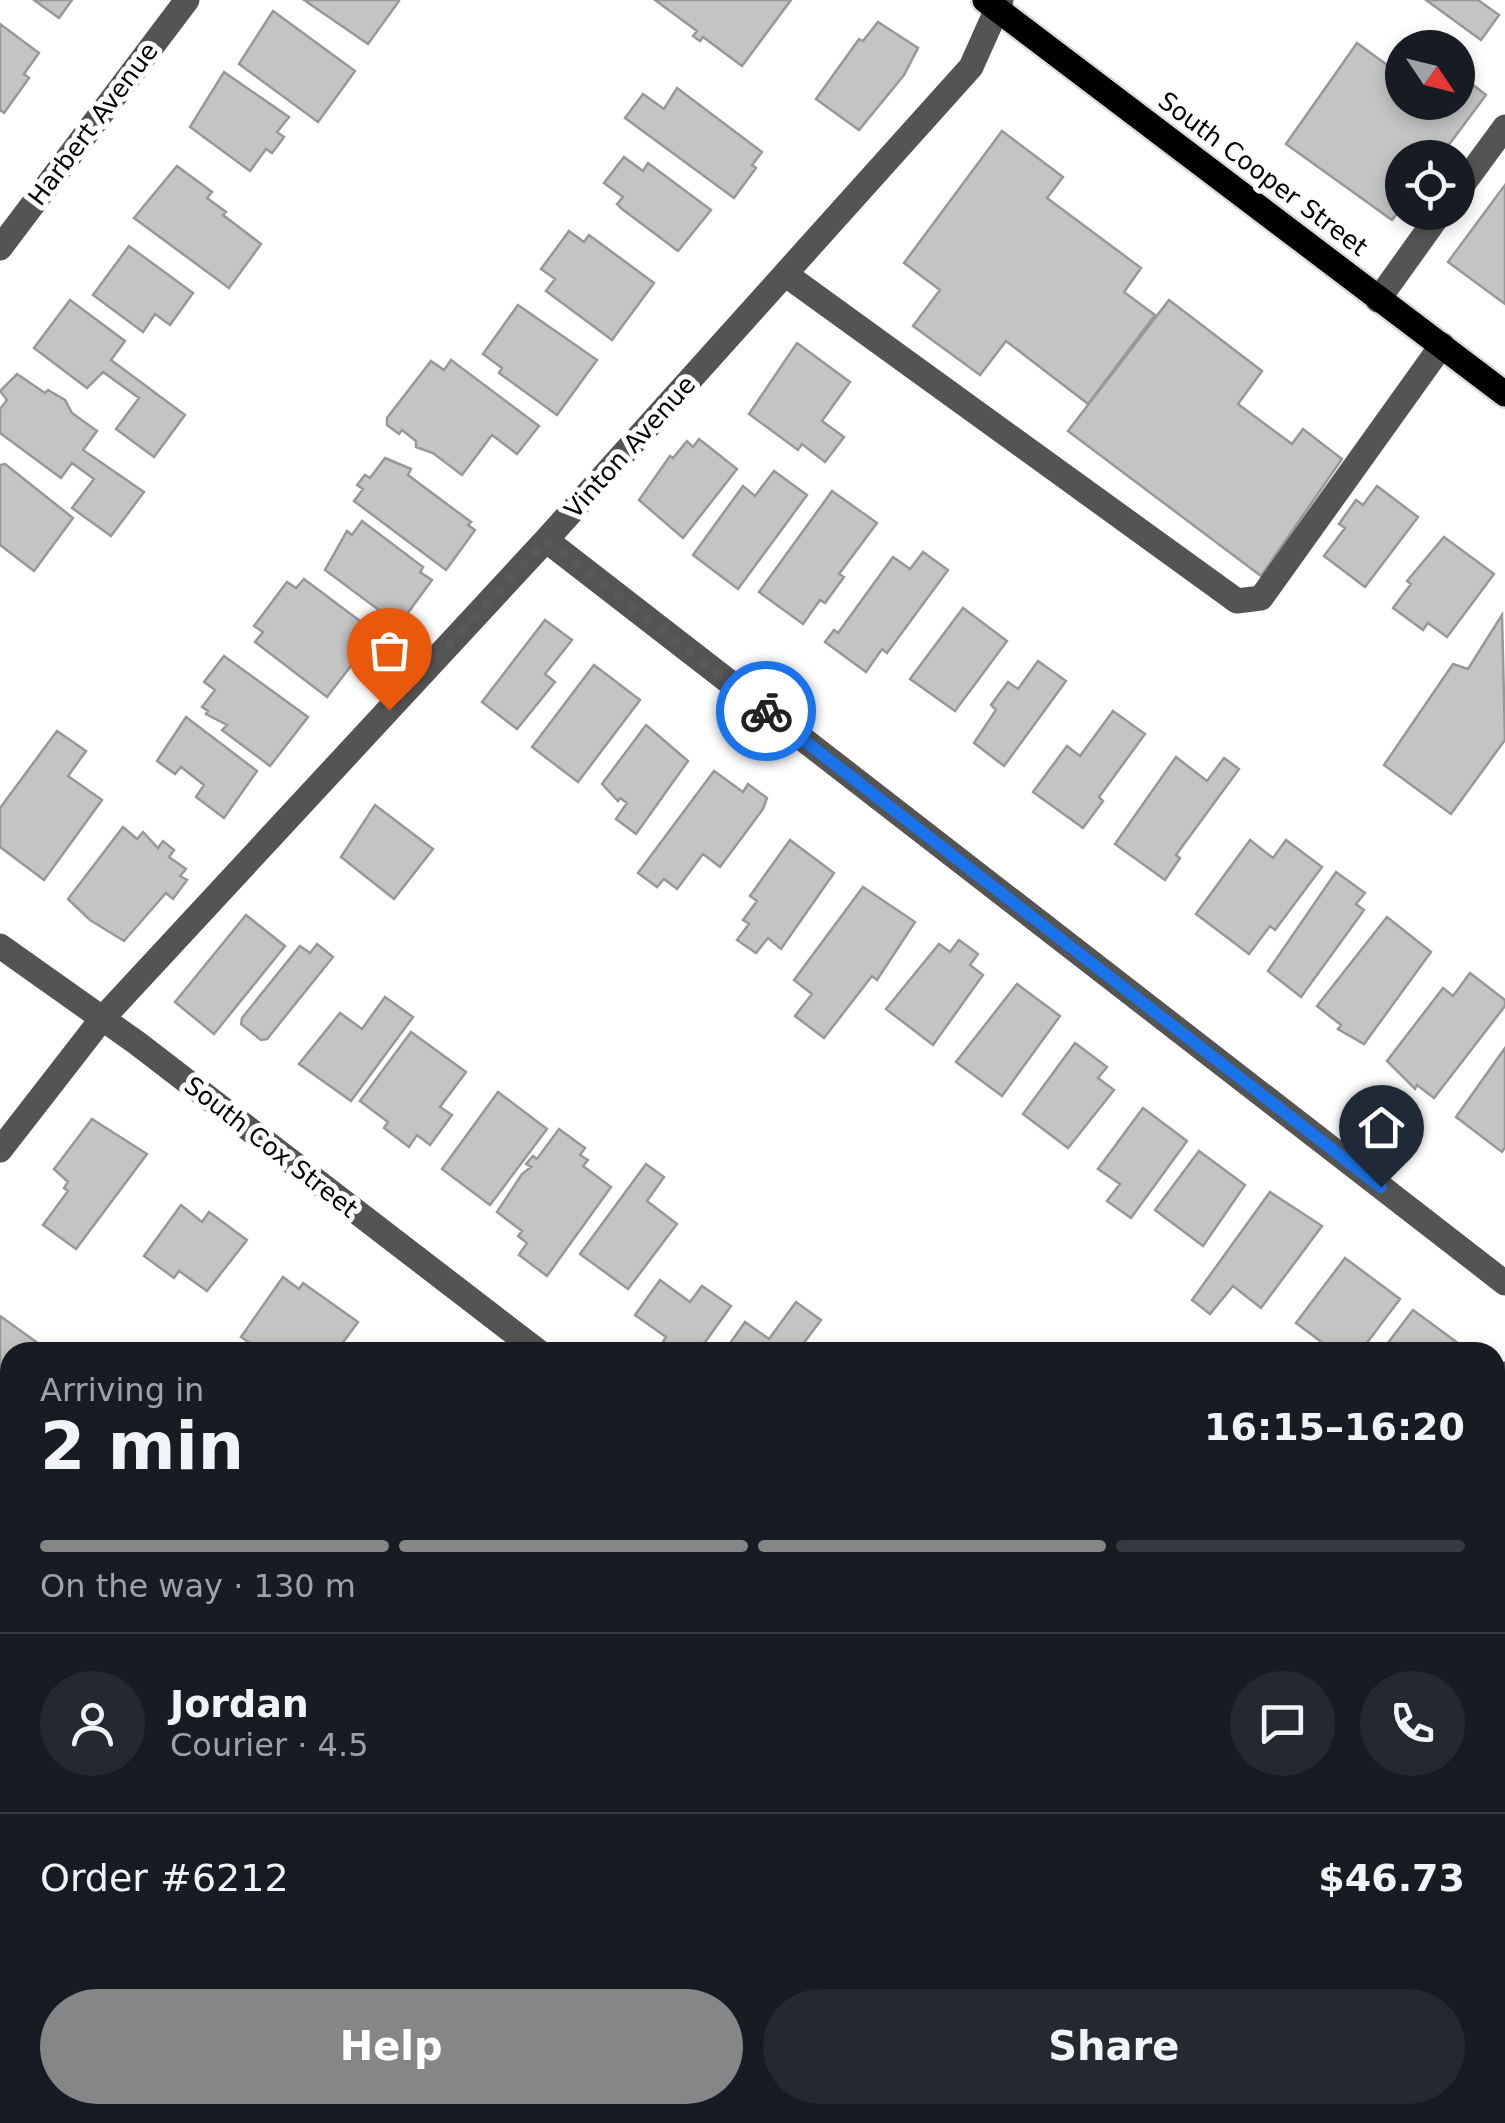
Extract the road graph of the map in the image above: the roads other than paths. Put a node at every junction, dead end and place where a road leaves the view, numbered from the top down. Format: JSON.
{"nodes":[{"id":1,"x":187,"y":0,"type":"edge"},
{"id":2,"x":994,"y":3,"type":"edge"},
{"id":3,"x":1505,"y":127,"type":"edge"},
{"id":4,"x":1475,"y":168,"type":"edge"},
{"id":5,"x":1429,"y":230,"type":"edge"},
{"id":6,"x":0,"y":248,"type":"edge"},
{"id":7,"x":785,"y":274,"type":"junction"},
{"id":8,"x":1378,"y":300,"type":"junction"},
{"id":9,"x":1442,"y":345,"type":"junction"},
{"id":10,"x":1505,"y":394,"type":"edge"},
{"id":11,"x":546,"y":540,"type":"junction"},
{"id":12,"x":0,"y":946,"type":"edge"},
{"id":13,"x":101,"y":1020,"type":"junction"},
{"id":14,"x":0,"y":1150,"type":"edge"},
{"id":15,"x":1505,"y":1282,"type":"edge"},
{"id":16,"x":526,"y":1342,"type":"edge"}],
"edges":[{"from":1,"to":6,"type":"street","name":"Harbert Avenue"},
{"from":2,"to":7,"type":"street","name":"Vinton Avenue"},
{"from":2,"to":8,"type":"main road","name":"South Cooper Street"},
{"from":3,"to":4,"type":"street"},
{"from":5,"to":8,"type":"street"},
{"from":7,"to":9,"type":"street"},
{"from":7,"to":11,"type":"street","name":"Vinton Avenue"},
{"from":8,"to":9,"type":"main road","name":"South Cooper Street"},
{"from":9,"to":10,"type":"main road","name":"South Cooper Street"},
{"from":11,"to":13,"type":"street","name":"Vinton Avenue"},
{"from":11,"to":15,"type":"street"},
{"from":12,"to":13,"type":"street","name":"South Cox Street"},
{"from":13,"to":14,"type":"street","name":"Vinton Avenue"},
{"from":13,"to":16,"type":"street","name":"South Cox Street"}]}
